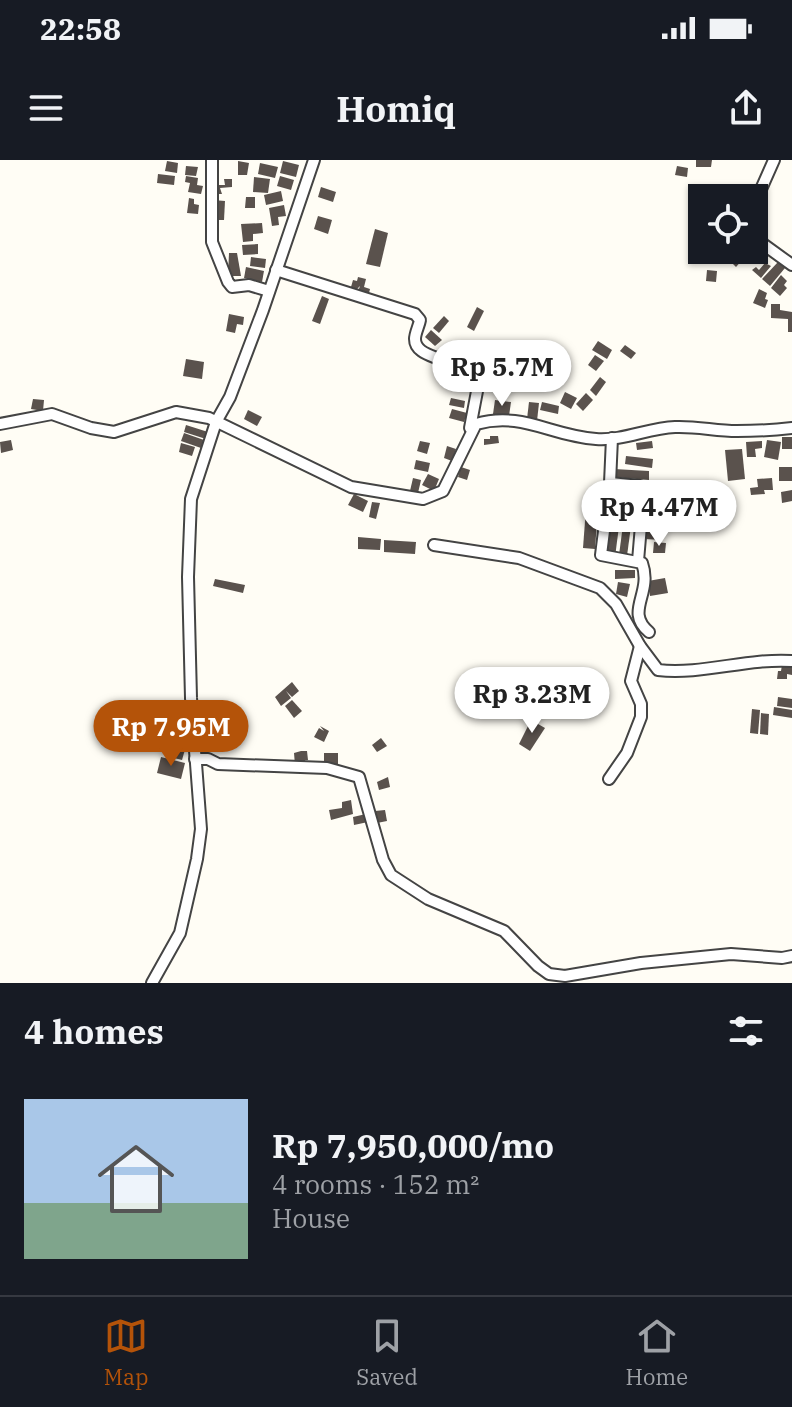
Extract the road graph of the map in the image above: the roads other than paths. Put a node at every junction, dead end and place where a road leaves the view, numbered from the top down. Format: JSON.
{"nodes":[{"id":1,"x":212,"y":160,"type":"edge"},
{"id":2,"x":314,"y":160,"type":"edge"},
{"id":3,"x":774,"y":160,"type":"edge"},
{"id":4,"x":763,"y":184,"type":"edge"},
{"id":5,"x":768,"y":248,"type":"edge"},
{"id":6,"x":792,"y":265,"type":"edge"},
{"id":7,"x":276,"y":270,"type":"junction"},
{"id":8,"x":269,"y":291,"type":"junction"},
{"id":9,"x":216,"y":422,"type":"junction"},
{"id":10,"x":0,"y":424,"type":"edge"},
{"id":11,"x":792,"y":428,"type":"edge"},
{"id":12,"x":612,"y":438,"type":"junction"},
{"id":13,"x":468,"y":439,"type":"junction"},
{"id":14,"x":610,"y":483,"type":"junction"},
{"id":15,"x":434,"y":545,"type":"dead end"},
{"id":16,"x":638,"y":561,"type":"junction"},
{"id":17,"x":649,"y":632,"type":"dead end"},
{"id":18,"x":640,"y":646,"type":"junction"},
{"id":19,"x":792,"y":661,"type":"edge"},
{"id":20,"x":201,"y":759,"type":"junction"},
{"id":21,"x":609,"y":779,"type":"dead end"},
{"id":22,"x":792,"y":956,"type":"edge"},
{"id":23,"x":152,"y":983,"type":"edge"}],
"edges":[{"from":1,"to":8,"type":"street"},
{"from":2,"to":7,"type":"street"},
{"from":3,"to":4,"type":"street"},
{"from":5,"to":6,"type":"street"},
{"from":7,"to":8,"type":"street"},
{"from":7,"to":13,"type":"street"},
{"from":8,"to":9,"type":"street"},
{"from":9,"to":10,"type":"street"},
{"from":9,"to":13,"type":"street"},
{"from":9,"to":20,"type":"street"},
{"from":11,"to":12,"type":"street"},
{"from":12,"to":13,"type":"street"},
{"from":12,"to":14,"type":"street"},
{"from":14,"to":16,"type":"street"},
{"from":14,"to":16,"type":"street"},
{"from":15,"to":18,"type":"street"},
{"from":16,"to":17,"type":"street"},
{"from":18,"to":19,"type":"street"},
{"from":18,"to":21,"type":"street"},
{"from":20,"to":22,"type":"street"},
{"from":20,"to":23,"type":"street"}]}
